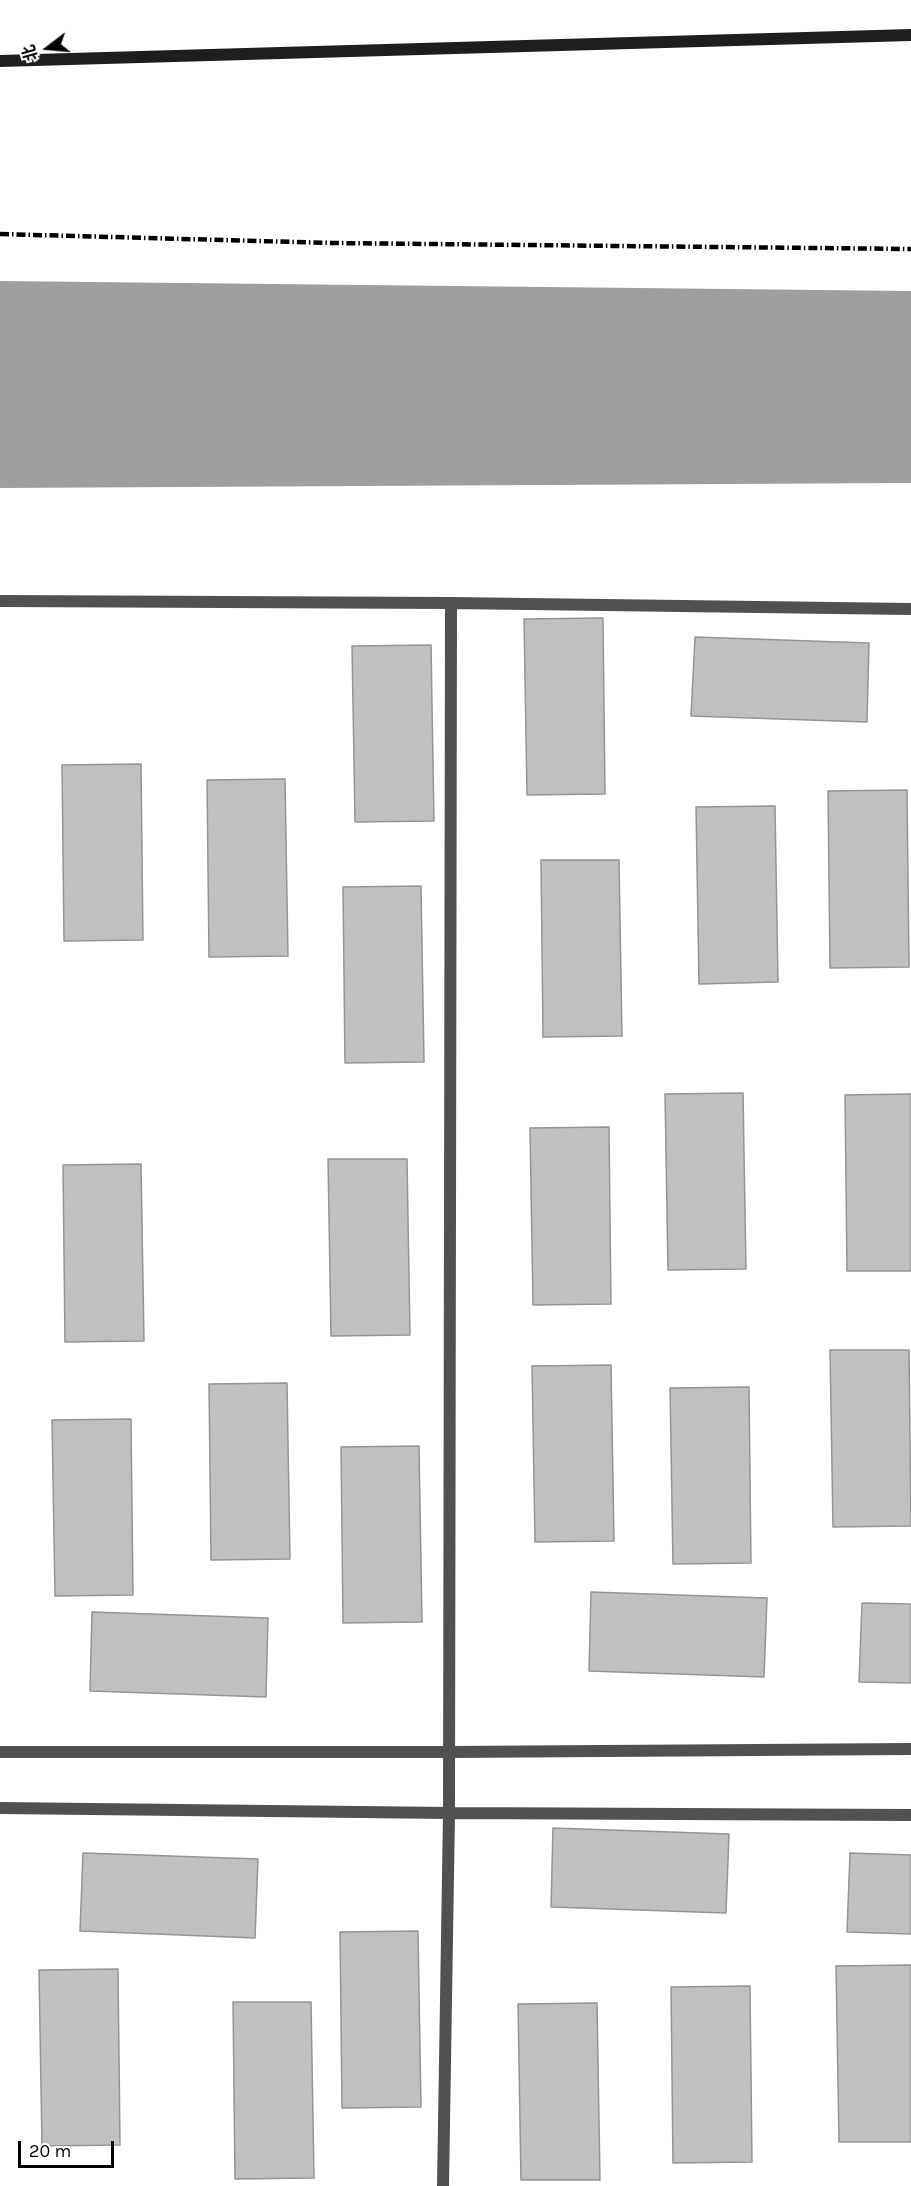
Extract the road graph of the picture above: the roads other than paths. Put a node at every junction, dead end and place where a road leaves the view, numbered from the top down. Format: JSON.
{"nodes":[{"id":1,"x":911,"y":35,"type":"edge"},
{"id":2,"x":0,"y":61,"type":"edge"},
{"id":3,"x":0,"y":601,"type":"edge"},
{"id":4,"x":451,"y":603,"type":"junction"},
{"id":5,"x":911,"y":609,"type":"edge"},
{"id":6,"x":911,"y":1749,"type":"edge"},
{"id":7,"x":0,"y":1752,"type":"edge"},
{"id":8,"x":449,"y":1752,"type":"junction"},
{"id":9,"x":0,"y":1808,"type":"edge"},
{"id":10,"x":449,"y":1814,"type":"junction"},
{"id":11,"x":911,"y":1815,"type":"edge"},
{"id":12,"x":443,"y":2186,"type":"edge"}],
"edges":[{"from":1,"to":2,"type":"street"},
{"from":3,"to":4,"type":"street"},
{"from":4,"to":5,"type":"street"},
{"from":4,"to":8,"type":"street"},
{"from":6,"to":8,"type":"street"},
{"from":7,"to":8,"type":"street"},
{"from":8,"to":10,"type":"street"},
{"from":9,"to":10,"type":"street"},
{"from":10,"to":11,"type":"street"},
{"from":10,"to":12,"type":"street"}]}
